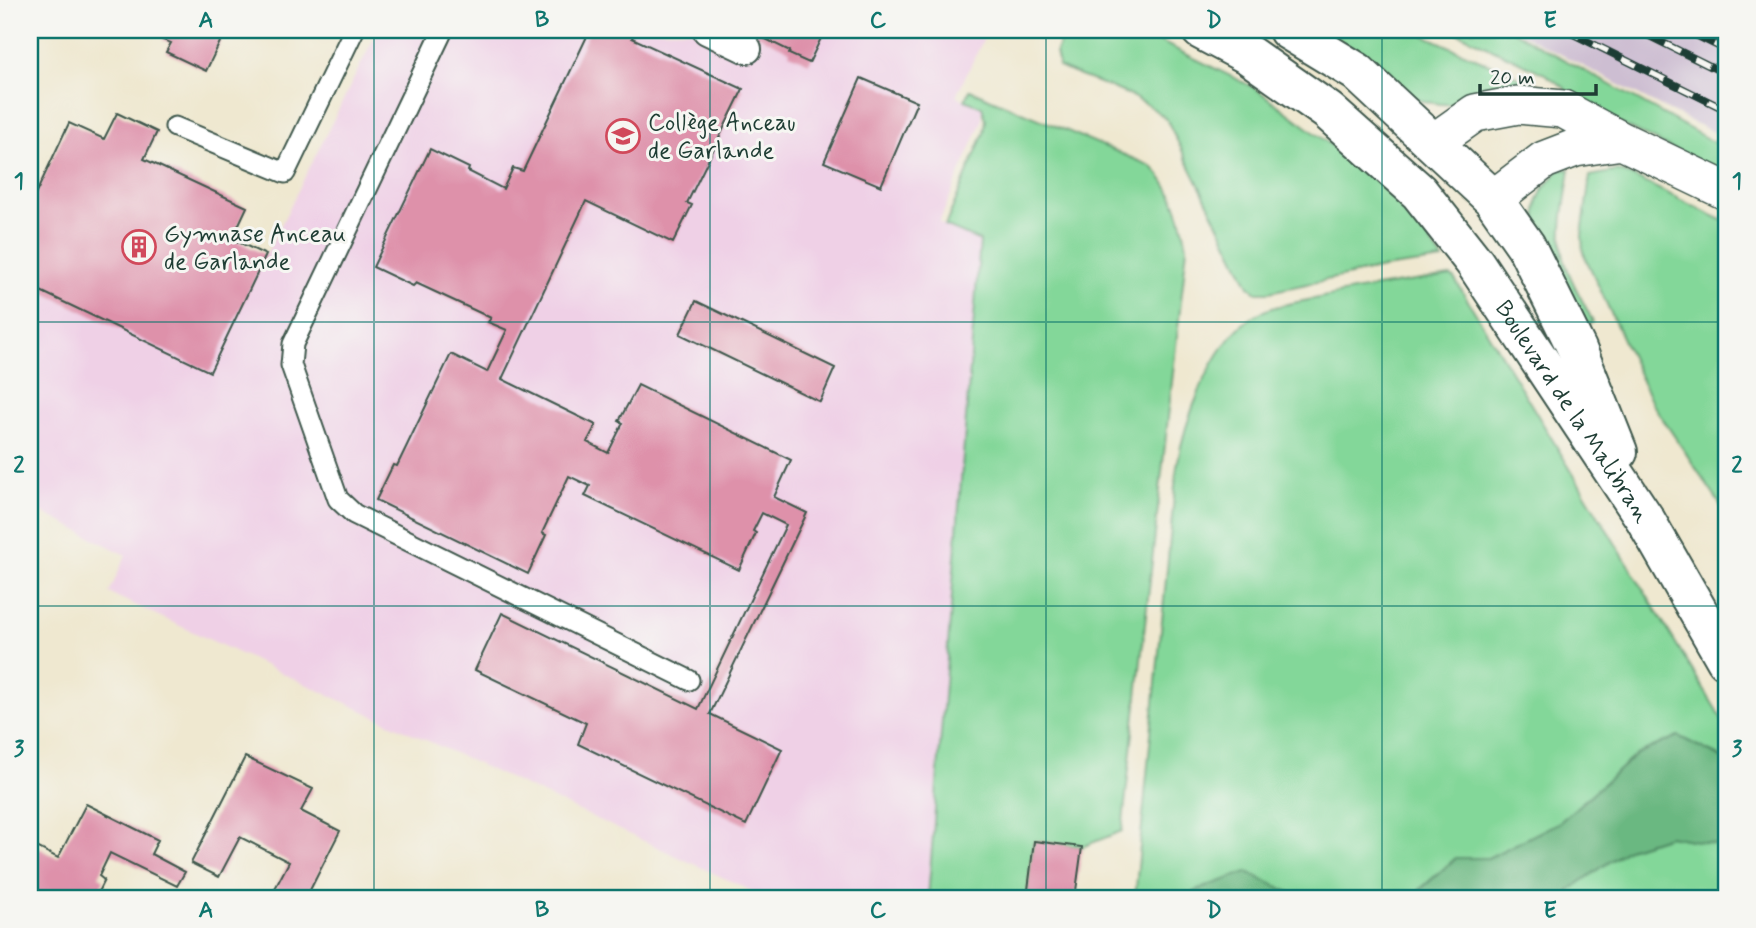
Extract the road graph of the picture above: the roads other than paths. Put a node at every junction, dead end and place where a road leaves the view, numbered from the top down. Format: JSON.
{"nodes":[{"id":1,"x":354,"y":30,"type":"edge"},
{"id":2,"x":443,"y":30,"type":"edge"},
{"id":3,"x":707,"y":30,"type":"edge"},
{"id":4,"x":1201,"y":30,"type":"edge"},
{"id":5,"x":1288,"y":30,"type":"edge"},
{"id":6,"x":747,"y":49,"type":"dead end"},
{"id":7,"x":175,"y":127,"type":"dead end"},
{"id":8,"x":1622,"y":141,"type":"junction"},
{"id":9,"x":1426,"y":168,"type":"junction"},
{"id":10,"x":1726,"y":191,"type":"edge"},
{"id":11,"x":1493,"y":199,"type":"junction"},
{"id":12,"x":1644,"y":519,"type":"junction"},
{"id":13,"x":1726,"y":660,"type":"edge"},
{"id":14,"x":689,"y":680,"type":"dead end"}],
"edges":[{"from":1,"to":7,"type":"lane"},
{"from":2,"to":14,"type":"lane"},
{"from":3,"to":6,"type":"street"},
{"from":4,"to":9,"type":"main road"},
{"from":5,"to":9,"type":"main road","name":"Boulevard de la Malibran"},
{"from":8,"to":9,"type":"street"},
{"from":8,"to":10,"type":"street"},
{"from":8,"to":11,"type":"street"},
{"from":9,"to":11,"type":"main road"},
{"from":9,"to":12,"type":"main road","name":"Boulevard de la Malibran"},
{"from":11,"to":12,"type":"main road","name":"Boulevard de la Malibran"},
{"from":12,"to":13,"type":"main road"}]}
